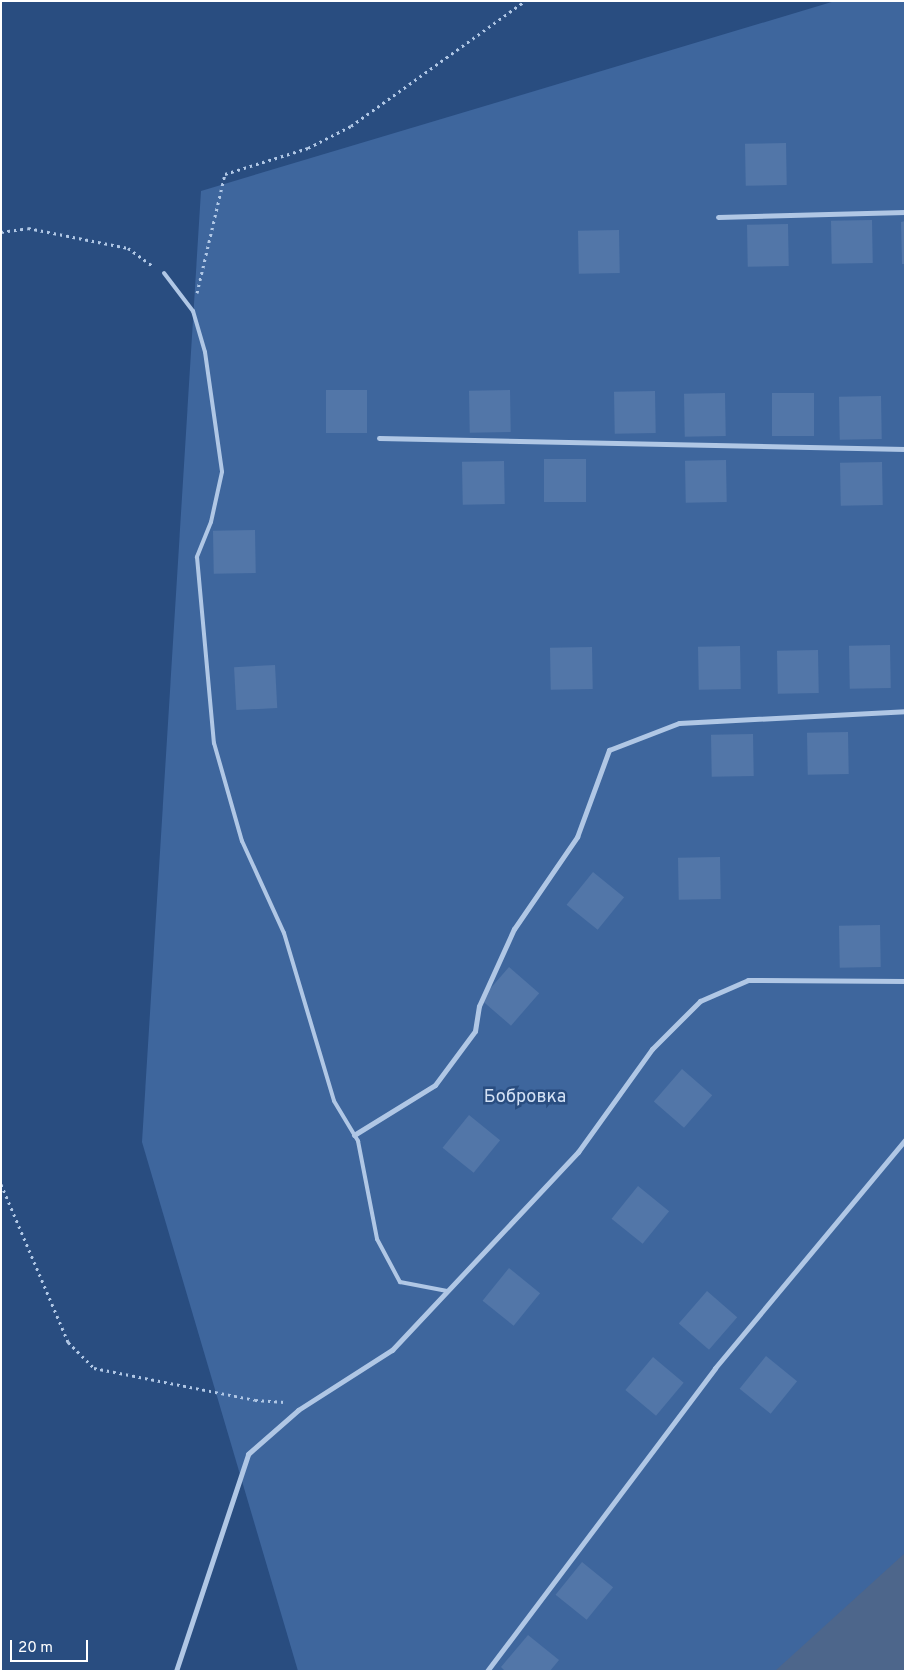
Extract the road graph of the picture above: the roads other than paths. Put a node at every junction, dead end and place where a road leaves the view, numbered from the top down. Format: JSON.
{"nodes":[{"id":1,"x":905,"y":212,"type":"edge"},
{"id":2,"x":718,"y":217,"type":"dead end"},
{"id":3,"x":164,"y":273,"type":"road end"},
{"id":4,"x":379,"y":438,"type":"dead end"},
{"id":5,"x":905,"y":449,"type":"edge"},
{"id":6,"x":905,"y":711,"type":"edge"},
{"id":7,"x":905,"y":980,"type":"edge"},
{"id":8,"x":354,"y":1135,"type":"junction"},
{"id":9,"x":905,"y":1140,"type":"edge"},
{"id":10,"x":447,"y":1291,"type":"junction"},
{"id":11,"x":176,"y":1671,"type":"edge"},
{"id":12,"x":487,"y":1671,"type":"edge"}],
"edges":[{"from":1,"to":2,"type":"street"},
{"from":3,"to":8,"type":"lane"},
{"from":4,"to":5,"type":"street"},
{"from":6,"to":8,"type":"street"},
{"from":7,"to":10,"type":"street"},
{"from":8,"to":10,"type":"lane"},
{"from":9,"to":12,"type":"street"},
{"from":10,"to":11,"type":"street"}]}
